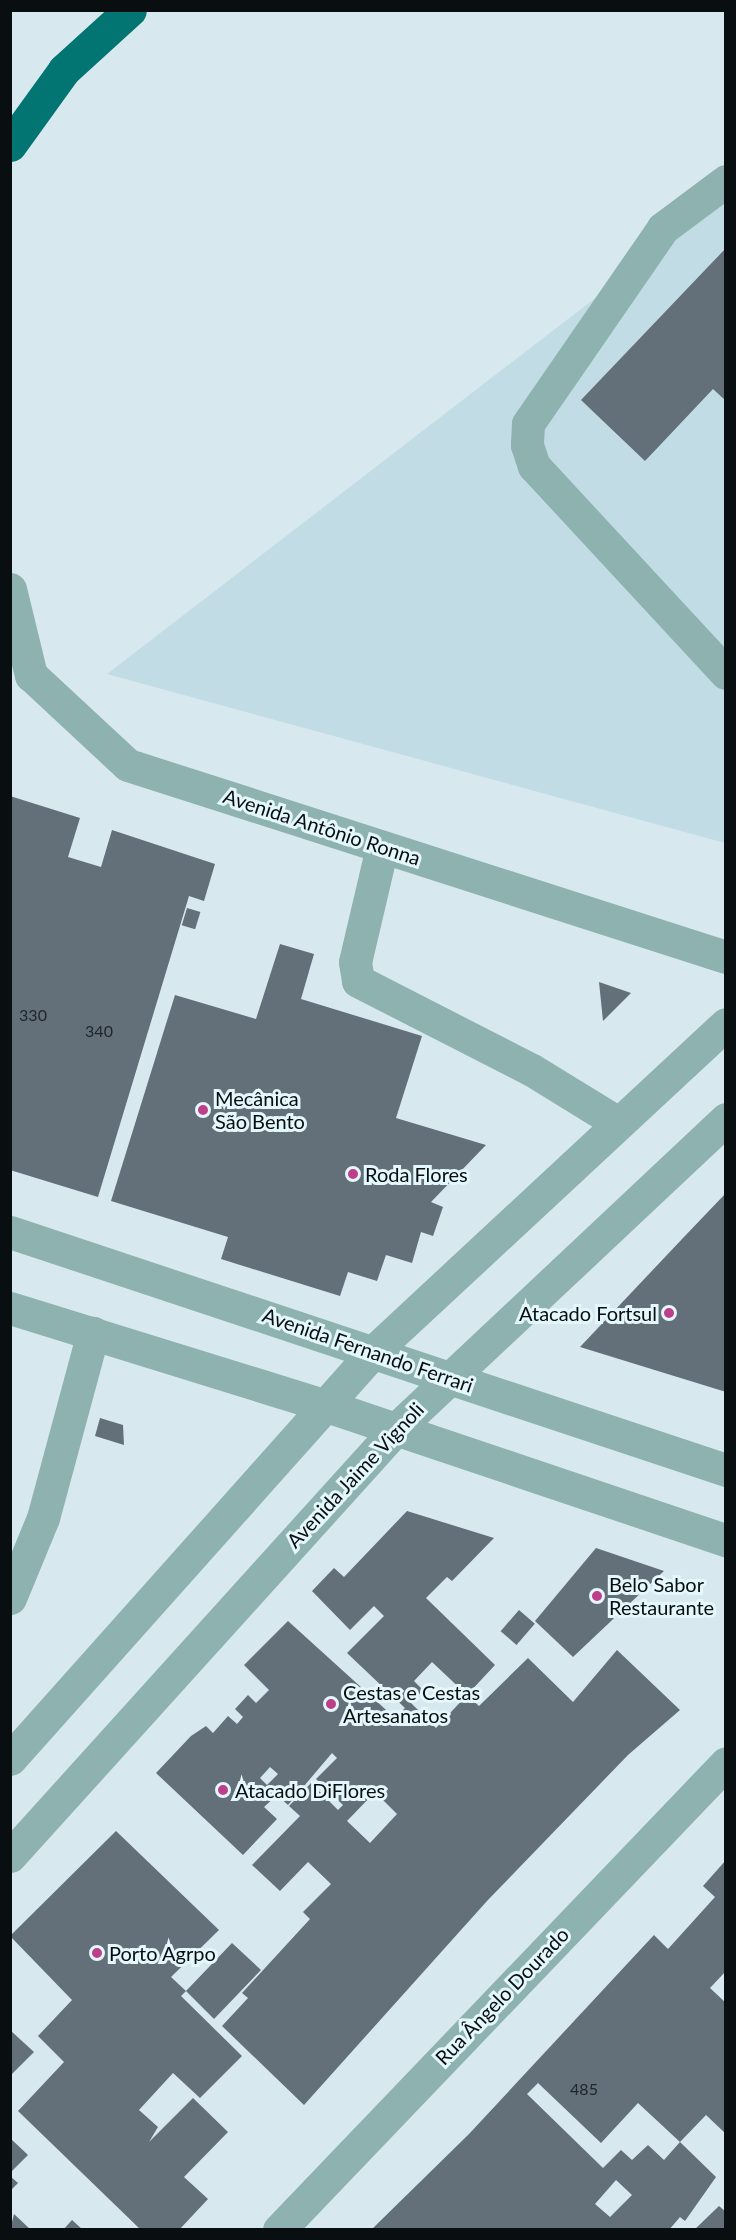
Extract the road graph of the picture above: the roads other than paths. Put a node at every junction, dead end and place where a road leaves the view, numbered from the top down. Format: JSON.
{"nodes":[{"id":1,"x":130,"y":10,"type":"edge"},
{"id":2,"x":10,"y":145,"type":"edge"},
{"id":3,"x":726,"y":180,"type":"edge"},
{"id":4,"x":10,"y":590,"type":"edge"},
{"id":5,"x":726,"y":673,"type":"edge"},
{"id":6,"x":382,"y":847,"type":"junction"},
{"id":7,"x":726,"y":957,"type":"edge"},
{"id":8,"x":726,"y":1024,"type":"edge"},
{"id":9,"x":726,"y":1119,"type":"edge"},
{"id":10,"x":618,"y":1123,"type":"junction"},
{"id":11,"x":10,"y":1232,"type":"edge"},
{"id":12,"x":10,"y":1308,"type":"edge"},
{"id":13,"x":93,"y":1333,"type":"junction"},
{"id":14,"x":374,"y":1351,"type":"junction"},
{"id":15,"x":447,"y":1377,"type":"junction"},
{"id":16,"x":327,"y":1406,"type":"junction"},
{"id":17,"x":396,"y":1428,"type":"junction"},
{"id":18,"x":726,"y":1470,"type":"edge"},
{"id":19,"x":726,"y":1539,"type":"edge"},
{"id":20,"x":10,"y":1598,"type":"edge"},
{"id":21,"x":10,"y":1759,"type":"edge"},
{"id":22,"x":726,"y":1763,"type":"edge"},
{"id":23,"x":10,"y":1856,"type":"edge"},
{"id":24,"x":279,"y":2229,"type":"edge"}],
"edges":[{"from":1,"to":2,"type":"highway"},
{"from":3,"to":5,"type":"street"},
{"from":4,"to":6,"type":"street","name":"Avenida Antônio Ronna"},
{"from":6,"to":7,"type":"street","name":"Avenida Antônio Ronna"},
{"from":6,"to":10,"type":"street"},
{"from":8,"to":10,"type":"street"},
{"from":9,"to":15,"type":"street","name":"Avenida Jaime Vignoli"},
{"from":10,"to":14,"type":"street"},
{"from":11,"to":14,"type":"street","name":"Avenida Fernando Ferrari"},
{"from":12,"to":13,"type":"street"},
{"from":13,"to":16,"type":"street"},
{"from":13,"to":20,"type":"street"},
{"from":14,"to":15,"type":"street","name":"Avenida Fernando Ferrari"},
{"from":14,"to":16,"type":"street"},
{"from":15,"to":17,"type":"street","name":"Avenida Jaime Vignoli"},
{"from":15,"to":18,"type":"street","name":"Avenida Fernando Ferrari"},
{"from":16,"to":17,"type":"street"},
{"from":16,"to":21,"type":"street"},
{"from":17,"to":19,"type":"street"},
{"from":17,"to":23,"type":"street","name":"Avenida Jaime Vignoli"},
{"from":22,"to":24,"type":"street","name":"Rua Ângelo Dourado"}]}
